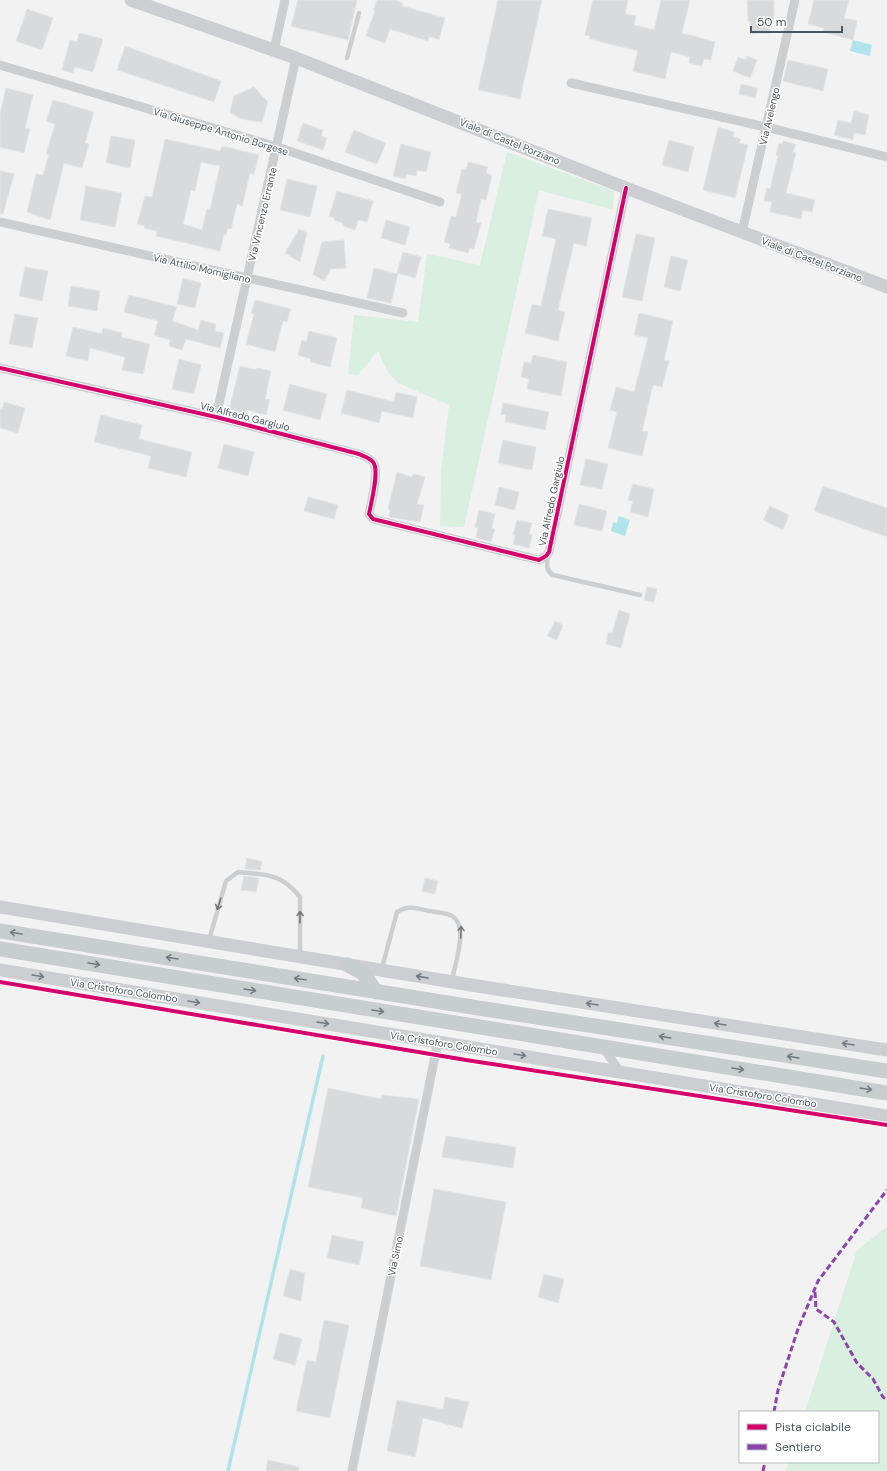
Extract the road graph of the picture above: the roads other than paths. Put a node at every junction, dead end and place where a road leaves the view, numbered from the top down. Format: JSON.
{"nodes":[{"id":1,"x":130,"y":0,"type":"edge"},
{"id":2,"x":285,"y":0,"type":"edge"},
{"id":3,"x":795,"y":0,"type":"edge"},
{"id":4,"x":359,"y":13,"type":"dead end"},
{"id":5,"x":274,"y":50,"type":"junction"},
{"id":6,"x":296,"y":58,"type":"junction"},
{"id":7,"x":347,"y":58,"type":"dead end"},
{"id":8,"x":0,"y":64,"type":"edge"},
{"id":9,"x":571,"y":83,"type":"dead end"},
{"id":10,"x":766,"y":127,"type":"junction"},
{"id":11,"x":277,"y":147,"type":"junction"},
{"id":12,"x":887,"y":157,"type":"edge"},
{"id":13,"x":626,"y":188,"type":"junction"},
{"id":14,"x":440,"y":202,"type":"dead end"},
{"id":15,"x":0,"y":222,"type":"edge"},
{"id":16,"x":742,"y":232,"type":"junction"},
{"id":17,"x":247,"y":278,"type":"junction"},
{"id":18,"x":887,"y":287,"type":"edge"},
{"id":19,"x":404,"y":313,"type":"dead end"},
{"id":20,"x":0,"y":368,"type":"edge"},
{"id":21,"x":216,"y":417,"type":"junction"},
{"id":22,"x":549,"y":552,"type":"junction"},
{"id":23,"x":640,"y":595,"type":"dead end"},
{"id":24,"x":0,"y":907,"type":"edge"},
{"id":25,"x":0,"y":930,"type":"edge"},
{"id":26,"x":208,"y":942,"type":"junction"},
{"id":27,"x":0,"y":949,"type":"edge"},
{"id":28,"x":300,"y":956,"type":"junction"},
{"id":29,"x":348,"y":965,"type":"junction"},
{"id":30,"x":0,"y":970,"type":"edge"},
{"id":31,"x":381,"y":970,"type":"junction"},
{"id":32,"x":452,"y":982,"type":"junction"},
{"id":33,"x":376,"y":992,"type":"junction"},
{"id":34,"x":438,"y":1042,"type":"junction"},
{"id":35,"x":603,"y":1047,"type":"junction"},
{"id":36,"x":887,"y":1049,"type":"edge"},
{"id":37,"x":887,"y":1071,"type":"edge"},
{"id":38,"x":620,"y":1072,"type":"junction"},
{"id":39,"x":887,"y":1093,"type":"edge"},
{"id":40,"x":887,"y":1116,"type":"edge"},
{"id":41,"x":352,"y":1471,"type":"edge"}],
"edges":[{"from":1,"to":5,"type":"street","name":"Viale di Castel Porziano"},
{"from":2,"to":5,"type":"street"},
{"from":3,"to":10,"type":"street","name":"Via Avelengo"},
{"from":4,"to":7,"type":"lane"},
{"from":5,"to":6,"type":"street","name":"Viale di Castel Porziano"},
{"from":6,"to":11,"type":"street","name":"Via Vincenzo Errante"},
{"from":6,"to":13,"type":"street","name":"Viale di Castel Porziano"},
{"from":8,"to":11,"type":"street","name":"Via Giuseppe Antonio Borgese"},
{"from":9,"to":10,"type":"street"},
{"from":10,"to":12,"type":"street"},
{"from":10,"to":16,"type":"street","name":"Via Avelengo"},
{"from":11,"to":14,"type":"street","name":"Via Giuseppe Antonio Borgese"},
{"from":11,"to":17,"type":"street","name":"Via Vincenzo Errante"},
{"from":13,"to":16,"type":"street","name":"Viale di Castel Porziano"},
{"from":13,"to":22,"type":"street","name":"Via Alfredo Gargiulo"},
{"from":15,"to":17,"type":"street","name":"Via Attilio Momigliano"},
{"from":16,"to":18,"type":"street","name":"Viale di Castel Porziano"},
{"from":17,"to":19,"type":"street","name":"Via Attilio Momigliano"},
{"from":17,"to":21,"type":"street","name":"Via Vincenzo Errante"},
{"from":20,"to":21,"type":"street","name":"Via Alfredo Gargiulo"},
{"from":21,"to":22,"type":"street","name":"Via Alfredo Gargiulo"},
{"from":22,"to":23,"type":"lane"},
{"from":24,"to":26,"type":"street"},
{"from":33,"to":25,"type":"main road","one_way":true},
{"from":26,"to":28,"type":"street"},
{"from":28,"to":26,"type":"lane","one_way":true},
{"from":27,"to":35,"type":"main road","name":"Via Cristoforo Colombo","one_way":true},
{"from":28,"to":29,"type":"street"},
{"from":29,"to":31,"type":"street"},
{"from":29,"to":33,"type":"main road"},
{"from":30,"to":34,"type":"street","name":"Via Cristoforo Colombo","one_way":true},
{"from":32,"to":31,"type":"street","one_way":true},
{"from":32,"to":31,"type":"lane","one_way":true},
{"from":36,"to":32,"type":"street","one_way":true},
{"from":37,"to":33,"type":"main road","one_way":true},
{"from":34,"to":38,"type":"street","name":"Via Cristoforo Colombo","one_way":true},
{"from":34,"to":41,"type":"street","name":"Via Simo"},
{"from":35,"to":38,"type":"street"},
{"from":35,"to":39,"type":"main road","name":"Via Cristoforo Colombo","one_way":true},
{"from":38,"to":40,"type":"street","name":"Via Cristoforo Colombo"}]}
